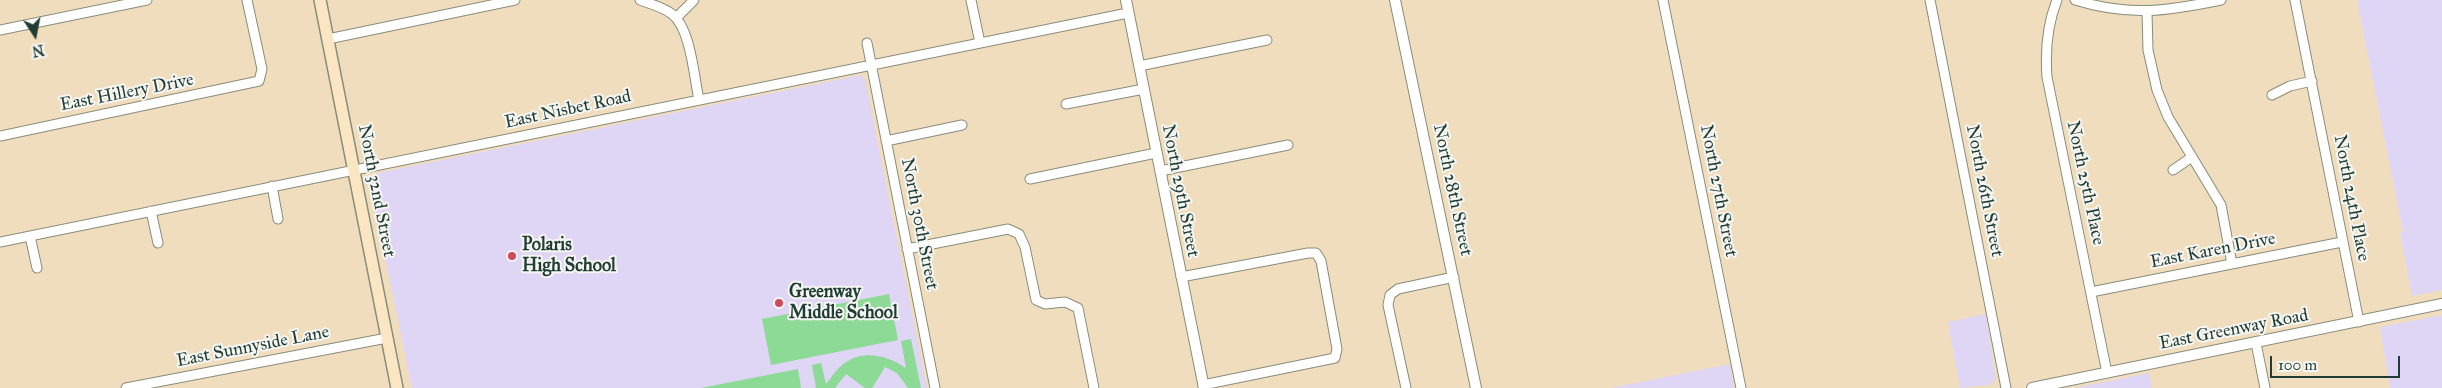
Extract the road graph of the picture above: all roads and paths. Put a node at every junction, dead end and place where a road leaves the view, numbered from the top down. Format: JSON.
{"nodes":[{"id":1,"x":147,"y":0,"type":"edge"},
{"id":2,"x":247,"y":0,"type":"edge"},
{"id":3,"x":320,"y":0,"type":"edge"},
{"id":4,"x":515,"y":0,"type":"edge"},
{"id":5,"x":640,"y":0,"type":"edge"},
{"id":6,"x":694,"y":0,"type":"edge"},
{"id":7,"x":971,"y":0,"type":"edge"},
{"id":8,"x":1126,"y":0,"type":"edge"},
{"id":9,"x":1395,"y":0,"type":"edge"},
{"id":10,"x":1663,"y":0,"type":"edge"},
{"id":11,"x":1930,"y":0,"type":"edge"},
{"id":12,"x":2057,"y":0,"type":"edge"},
{"id":13,"x":2075,"y":0,"type":"edge"},
{"id":14,"x":2221,"y":0,"type":"edge"},
{"id":15,"x":2295,"y":0,"type":"edge"},
{"id":16,"x":2147,"y":12,"type":"junction"},
{"id":17,"x":1128,"y":13,"type":"junction"},
{"id":18,"x":676,"y":18,"type":"junction"},
{"id":19,"x":0,"y":30,"type":"edge"},
{"id":20,"x":328,"y":38,"type":"junction"},
{"id":21,"x":1267,"y":40,"type":"dead end"},
{"id":22,"x":867,"y":43,"type":"dead end"},
{"id":23,"x":980,"y":43,"type":"junction"},
{"id":24,"x":871,"y":66,"type":"junction"},
{"id":25,"x":1139,"y":66,"type":"junction"},
{"id":26,"x":2312,"y":81,"type":"junction"},
{"id":27,"x":1144,"y":90,"type":"junction"},
{"id":28,"x":2272,"y":95,"type":"dead end"},
{"id":29,"x":699,"y":100,"type":"junction"},
{"id":30,"x":1066,"y":104,"type":"dead end"},
{"id":31,"x":962,"y":125,"type":"dead end"},
{"id":32,"x":0,"y":136,"type":"edge"},
{"id":33,"x":886,"y":141,"type":"junction"},
{"id":34,"x":1288,"y":145,"type":"dead end"},
{"id":35,"x":1156,"y":153,"type":"junction"},
{"id":36,"x":2192,"y":157,"type":"junction"},
{"id":37,"x":354,"y":170,"type":"junction"},
{"id":38,"x":1160,"y":170,"type":"junction"},
{"id":39,"x":2173,"y":170,"type":"dead end"},
{"id":40,"x":1030,"y":179,"type":"dead end"},
{"id":41,"x":272,"y":186,"type":"junction"},
{"id":42,"x":151,"y":210,"type":"junction"},
{"id":43,"x":278,"y":219,"type":"dead end"},
{"id":44,"x":30,"y":236,"type":"junction"},
{"id":45,"x":0,"y":242,"type":"edge"},
{"id":46,"x":2342,"y":242,"type":"junction"},
{"id":47,"x":158,"y":243,"type":"dead end"},
{"id":48,"x":907,"y":249,"type":"junction"},
{"id":49,"x":2232,"y":264,"type":"junction"},
{"id":50,"x":37,"y":268,"type":"dead end"},
{"id":51,"x":1181,"y":276,"type":"junction"},
{"id":52,"x":1454,"y":277,"type":"junction"},
{"id":53,"x":2091,"y":292,"type":"junction"},
{"id":54,"x":2442,"y":304,"type":"edge"},
{"id":55,"x":2359,"y":322,"type":"junction"},
{"id":56,"x":387,"y":338,"type":"junction"},
{"id":57,"x":2256,"y":342,"type":"junction"},
{"id":58,"x":2106,"y":373,"type":"junction"},
{"id":59,"x":1203,"y":386,"type":"edge"},
{"id":60,"x":126,"y":388,"type":"edge"},
{"id":61,"x":397,"y":388,"type":"edge"},
{"id":62,"x":935,"y":388,"type":"edge"},
{"id":63,"x":1094,"y":388,"type":"edge"},
{"id":64,"x":1406,"y":388,"type":"edge"},
{"id":65,"x":1476,"y":388,"type":"edge"},
{"id":66,"x":1741,"y":388,"type":"edge"},
{"id":67,"x":2006,"y":388,"type":"edge"},
{"id":68,"x":2032,"y":388,"type":"edge"},
{"id":69,"x":2265,"y":388,"type":"edge"}],
"edges":[{"from":1,"to":19,"type":"street"},
{"from":2,"to":32,"type":"street","name":"East Hillery Drive"},
{"from":3,"to":20,"type":"main road","name":"North 32nd Street"},
{"from":4,"to":20,"type":"street"},
{"from":5,"to":18,"type":"street"},
{"from":6,"to":18,"type":"street"},
{"from":7,"to":23,"type":"street"},
{"from":8,"to":17,"type":"street","name":"North 29th Street"},
{"from":9,"to":52,"type":"street","name":"North 28th Street"},
{"from":10,"to":66,"type":"street","name":"North 27th Street"},
{"from":11,"to":67,"type":"street","name":"North 26th Street"},
{"from":12,"to":53,"type":"street","name":"North 25th Place"},
{"from":13,"to":16,"type":"street"},
{"from":14,"to":16,"type":"street"},
{"from":15,"to":26,"type":"street","name":"North 24th Place"},
{"from":16,"to":36,"type":"street"},
{"from":17,"to":23,"type":"street","name":"East Nisbet Road"},
{"from":17,"to":25,"type":"street","name":"North 29th Street"},
{"from":18,"to":29,"type":"street"},
{"from":20,"to":37,"type":"main road","name":"North 32nd Street"},
{"from":21,"to":25,"type":"street"},
{"from":22,"to":24,"type":"street"},
{"from":23,"to":24,"type":"street","name":"East Nisbet Road"},
{"from":24,"to":29,"type":"street","name":"East Nisbet Road"},
{"from":24,"to":33,"type":"street","name":"North 30th Street"},
{"from":25,"to":27,"type":"street","name":"North 29th Street"},
{"from":26,"to":28,"type":"street"},
{"from":26,"to":46,"type":"street","name":"North 24th Place"},
{"from":27,"to":30,"type":"street"},
{"from":27,"to":35,"type":"street","name":"North 29th Street"},
{"from":29,"to":37,"type":"street","name":"East Nisbet Road"},
{"from":31,"to":33,"type":"street"},
{"from":33,"to":48,"type":"street","name":"North 30th Street"},
{"from":34,"to":38,"type":"street"},
{"from":35,"to":38,"type":"street","name":"North 29th Street"},
{"from":35,"to":40,"type":"street"},
{"from":36,"to":39,"type":"street"},
{"from":36,"to":49,"type":"street"},
{"from":37,"to":41,"type":"street","name":"East Nisbet Road"},
{"from":37,"to":56,"type":"main road","name":"North 32nd Street"},
{"from":38,"to":51,"type":"street","name":"North 29th Street"},
{"from":41,"to":42,"type":"street","name":"East Nisbet Road"},
{"from":41,"to":43,"type":"street"},
{"from":42,"to":44,"type":"street","name":"East Nisbet Road"},
{"from":42,"to":47,"type":"street"},
{"from":44,"to":45,"type":"street","name":"East Nisbet Road"},
{"from":44,"to":50,"type":"street"},
{"from":46,"to":49,"type":"street","name":"East Karen Drive"},
{"from":46,"to":55,"type":"street","name":"North 24th Place"},
{"from":48,"to":62,"type":"street","name":"North 30th Street"},
{"from":48,"to":63,"type":"street"},
{"from":49,"to":53,"type":"street","name":"East Karen Drive"},
{"from":51,"to":59,"type":"street","name":"North 29th Street"},
{"from":51,"to":59,"type":"street"},
{"from":52,"to":64,"type":"street"},
{"from":52,"to":65,"type":"street","name":"North 28th Street"},
{"from":53,"to":58,"type":"street","name":"North 25th Place"},
{"from":54,"to":55,"type":"street","name":"East Greenway Road"},
{"from":55,"to":57,"type":"street","name":"East Greenway Road"},
{"from":56,"to":60,"type":"street","name":"East Sunnyside Lane"},
{"from":56,"to":61,"type":"main road","name":"North 32nd Street"},
{"from":57,"to":58,"type":"street","name":"East Greenway Road"},
{"from":57,"to":69,"type":"street"},
{"from":58,"to":68,"type":"street","name":"East Greenway Road"}]}
